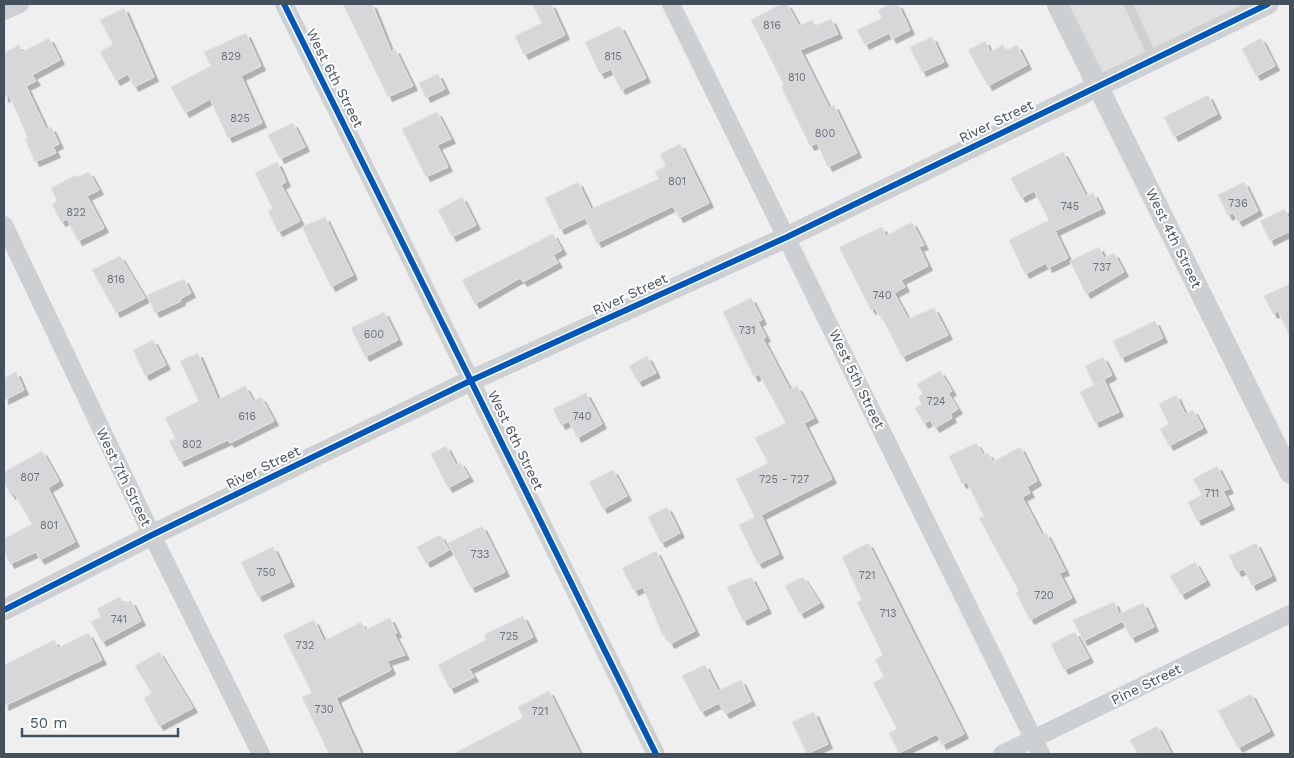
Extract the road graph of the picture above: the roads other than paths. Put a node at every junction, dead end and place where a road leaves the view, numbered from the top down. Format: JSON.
{"nodes":[{"id":1,"x":20,"y":4,"type":"edge"},
{"id":2,"x":284,"y":4,"type":"edge"},
{"id":3,"x":671,"y":4,"type":"edge"},
{"id":4,"x":1057,"y":4,"type":"edge"},
{"id":5,"x":1128,"y":4,"type":"edge"},
{"id":6,"x":1268,"y":4,"type":"edge"},
{"id":7,"x":4,"y":11,"type":"edge"},
{"id":8,"x":1154,"y":59,"type":"junction"},
{"id":9,"x":1098,"y":86,"type":"junction"},
{"id":10,"x":4,"y":225,"type":"edge"},
{"id":11,"x":787,"y":236,"type":"junction"},
{"id":12,"x":472,"y":380,"type":"junction"},
{"id":13,"x":1290,"y":473,"type":"edge"},
{"id":14,"x":152,"y":535,"type":"junction"},
{"id":15,"x":4,"y":610,"type":"edge"},
{"id":16,"x":1290,"y":614,"type":"edge"},
{"id":17,"x":1038,"y":747,"type":"edge"},
{"id":18,"x":260,"y":754,"type":"edge"},
{"id":19,"x":656,"y":754,"type":"edge"},
{"id":20,"x":1002,"y":754,"type":"edge"}],
"edges":[{"from":1,"to":7,"type":"street"},
{"from":2,"to":12,"type":"street","name":"West 6th Street"},
{"from":3,"to":11,"type":"street","name":"West 5th Street"},
{"from":4,"to":9,"type":"street","name":"West 4th Street"},
{"from":5,"to":8,"type":"lane"},
{"from":6,"to":8,"type":"street","name":"River Street"},
{"from":8,"to":9,"type":"street","name":"River Street"},
{"from":9,"to":11,"type":"street","name":"River Street"},
{"from":9,"to":13,"type":"street","name":"West 4th Street"},
{"from":10,"to":14,"type":"street","name":"West 7th Street"},
{"from":11,"to":12,"type":"street","name":"River Street"},
{"from":11,"to":17,"type":"street","name":"West 5th Street"},
{"from":12,"to":14,"type":"street","name":"River Street"},
{"from":12,"to":19,"type":"street","name":"West 6th Street"},
{"from":14,"to":15,"type":"street","name":"River Street"},
{"from":14,"to":18,"type":"street","name":"West 7th Street"},
{"from":16,"to":17,"type":"street","name":"Pine Street"},
{"from":17,"to":20,"type":"street","name":"Pine Street"}]}
